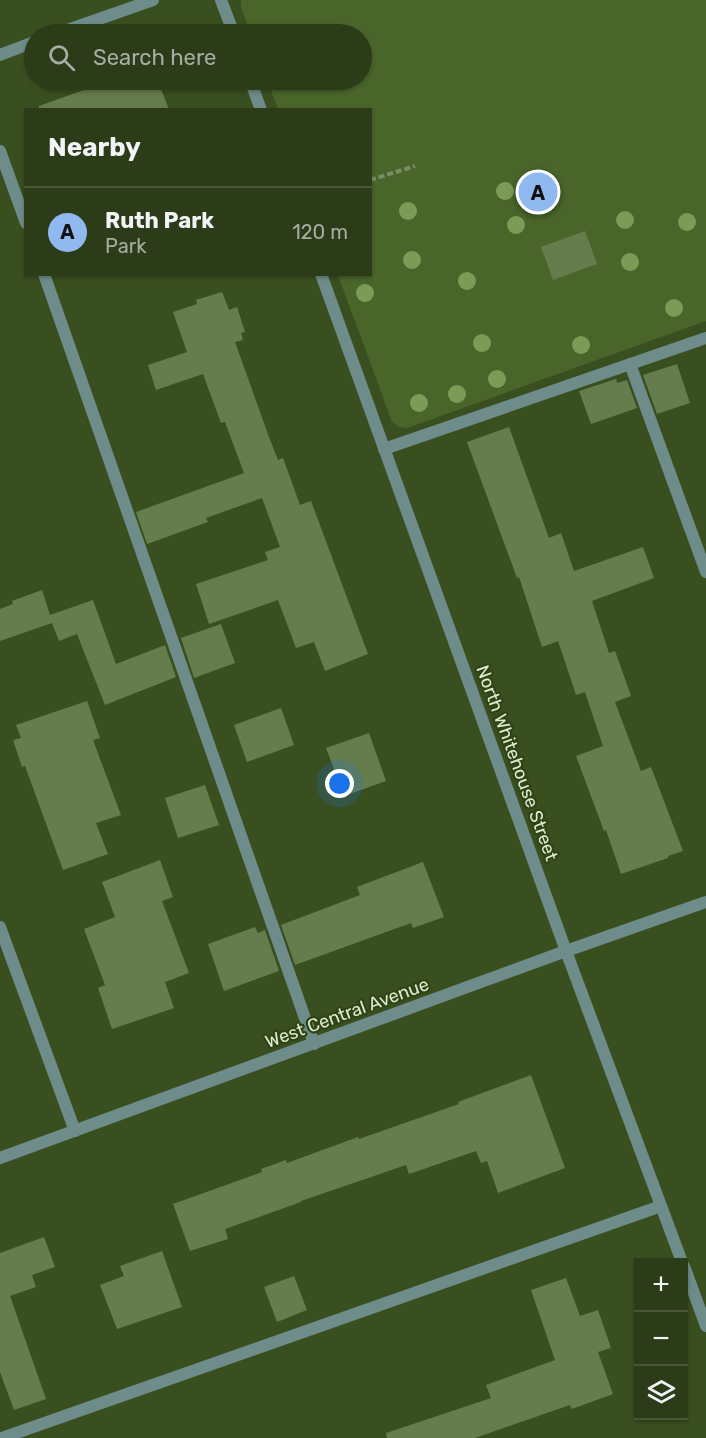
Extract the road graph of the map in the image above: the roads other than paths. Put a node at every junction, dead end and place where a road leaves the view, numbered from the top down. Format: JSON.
{"nodes":[{"id":1,"x":153,"y":0,"type":"edge"},
{"id":2,"x":221,"y":0,"type":"edge"},
{"id":3,"x":85,"y":24,"type":"edge"},
{"id":4,"x":230,"y":24,"type":"edge"},
{"id":5,"x":24,"y":46,"type":"edge"},
{"id":6,"x":0,"y":55,"type":"edge"},
{"id":7,"x":254,"y":90,"type":"edge"},
{"id":8,"x":260,"y":108,"type":"edge"},
{"id":9,"x":0,"y":151,"type":"edge"},
{"id":10,"x":24,"y":217,"type":"edge"},
{"id":11,"x":45,"y":276,"type":"edge"},
{"id":12,"x":322,"y":276,"type":"edge"},
{"id":13,"x":706,"y":338,"type":"edge"},
{"id":14,"x":630,"y":364,"type":"junction"},
{"id":15,"x":384,"y":449,"type":"junction"},
{"id":16,"x":706,"y":572,"type":"edge"},
{"id":17,"x":706,"y":902,"type":"edge"},
{"id":18,"x":0,"y":927,"type":"edge"},
{"id":19,"x":566,"y":951,"type":"junction"},
{"id":20,"x":314,"y":1044,"type":"junction"},
{"id":21,"x":75,"y":1131,"type":"junction"},
{"id":22,"x":0,"y":1158,"type":"edge"},
{"id":23,"x":661,"y":1206,"type":"junction"},
{"id":24,"x":681,"y":1258,"type":"edge"},
{"id":25,"x":688,"y":1277,"type":"edge"},
{"id":26,"x":706,"y":1326,"type":"edge"},
{"id":27,"x":2,"y":1438,"type":"edge"}],
"edges":[{"from":1,"to":3,"type":"street"},
{"from":2,"to":4,"type":"street"},
{"from":5,"to":6,"type":"street"},
{"from":7,"to":8,"type":"street"},
{"from":9,"to":10,"type":"street"},
{"from":11,"to":20,"type":"street"},
{"from":12,"to":15,"type":"street","name":"North Whitehouse Street"},
{"from":13,"to":14,"type":"street"},
{"from":14,"to":15,"type":"street"},
{"from":14,"to":16,"type":"street"},
{"from":15,"to":19,"type":"street","name":"North Whitehouse Street"},
{"from":17,"to":19,"type":"street","name":"West Central Avenue"},
{"from":18,"to":21,"type":"street"},
{"from":19,"to":20,"type":"street","name":"West Central Avenue"},
{"from":19,"to":23,"type":"street","name":"North Whitehouse Street"},
{"from":20,"to":21,"type":"street","name":"West Central Avenue"},
{"from":21,"to":22,"type":"street","name":"West Central Avenue"},
{"from":23,"to":24,"type":"street","name":"North Whitehouse Street"},
{"from":23,"to":27,"type":"street"},
{"from":25,"to":26,"type":"street","name":"North Whitehouse Street"}]}
